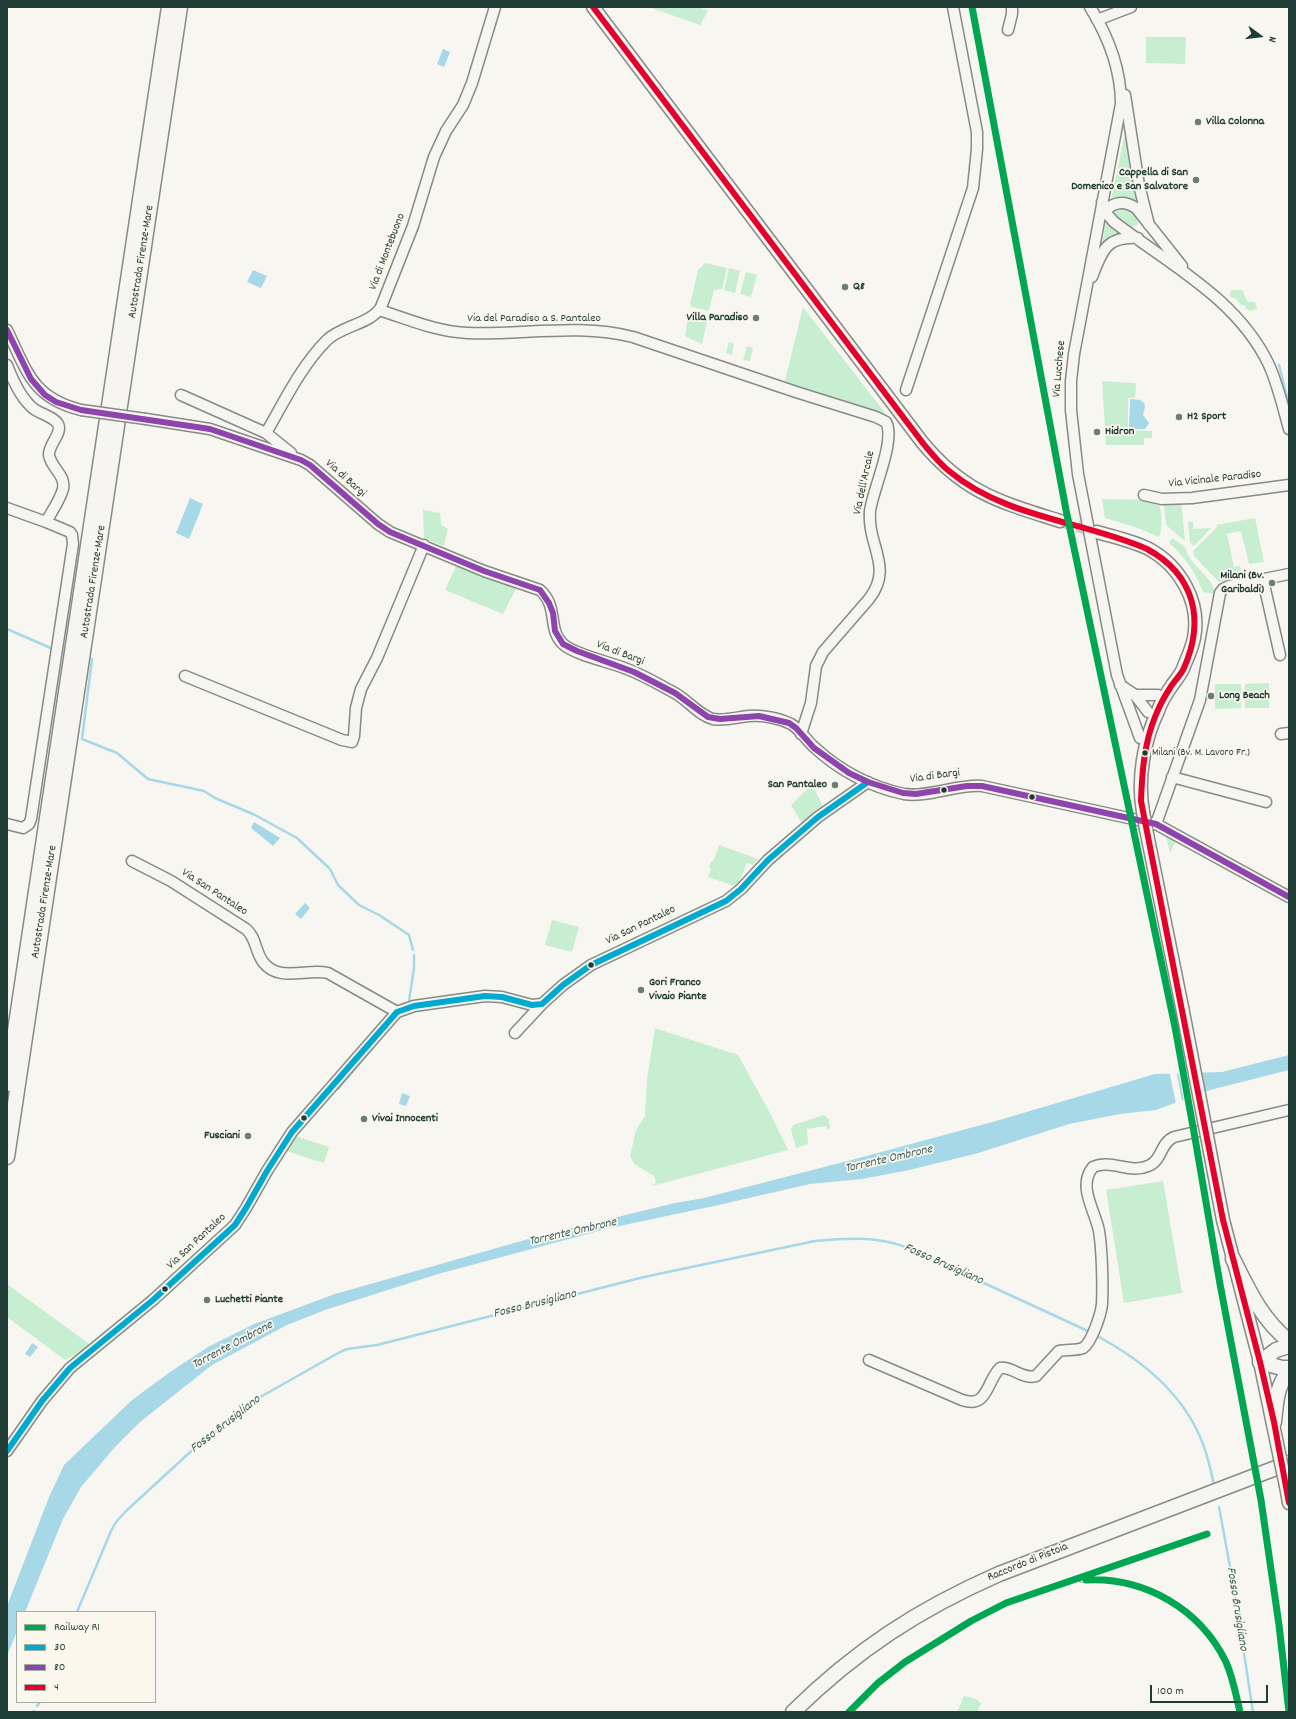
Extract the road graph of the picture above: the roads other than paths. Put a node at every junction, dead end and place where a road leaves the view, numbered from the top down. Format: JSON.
{"nodes":[{"id":1,"x":169,"y":7,"type":"edge"},
{"id":2,"x":180,"y":7,"type":"edge"},
{"id":3,"x":496,"y":7,"type":"edge"},
{"id":4,"x":593,"y":7,"type":"edge"},
{"id":5,"x":953,"y":7,"type":"edge"},
{"id":6,"x":1012,"y":7,"type":"edge"},
{"id":7,"x":1090,"y":7,"type":"edge"},
{"id":8,"x":1131,"y":7,"type":"edge"},
{"id":9,"x":1097,"y":20,"type":"junction"},
{"id":10,"x":1008,"y":30,"type":"dead end"},
{"id":11,"x":1120,"y":80,"type":"junction"},
{"id":12,"x":1102,"y":209,"type":"junction"},
{"id":13,"x":1149,"y":225,"type":"junction"},
{"id":14,"x":1138,"y":238,"type":"junction"},
{"id":15,"x":1190,"y":277,"type":"junction"},
{"id":16,"x":1084,"y":297,"type":"junction"},
{"id":17,"x":379,"y":310,"type":"junction"},
{"id":18,"x":7,"y":330,"type":"edge"},
{"id":19,"x":7,"y":366,"type":"edge"},
{"id":20,"x":756,"y":379,"type":"joint"},
{"id":21,"x":906,"y":390,"type":"dead end"},
{"id":22,"x":182,"y":395,"type":"dead end"},
{"id":23,"x":1289,"y":429,"type":"edge"},
{"id":24,"x":266,"y":433,"type":"junction"},
{"id":25,"x":296,"y":457,"type":"junction"},
{"id":26,"x":1289,"y":485,"type":"edge"},
{"id":27,"x":1144,"y":495,"type":"dead end"},
{"id":28,"x":7,"y":508,"type":"edge"},
{"id":29,"x":1060,"y":521,"type":"tunnel mouth"},
{"id":30,"x":46,"y":522,"type":"junction"},
{"id":31,"x":1097,"y":532,"type":"tunnel mouth"},
{"id":32,"x":424,"y":545,"type":"junction"},
{"id":33,"x":1289,"y":574,"type":"edge"},
{"id":34,"x":1263,"y":580,"type":"junction"},
{"id":35,"x":1280,"y":654,"type":"dead end"},
{"id":36,"x":1186,"y":661,"type":"junction"},
{"id":37,"x":185,"y":676,"type":"dead end"},
{"id":38,"x":1120,"y":685,"type":"junction"},
{"id":39,"x":1134,"y":695,"type":"junction"},
{"id":40,"x":1158,"y":695,"type":"junction"},
{"id":41,"x":1130,"y":709,"type":"junction"},
{"id":42,"x":1149,"y":716,"type":"junction"},
{"id":43,"x":801,"y":734,"type":"junction"},
{"id":44,"x":1140,"y":738,"type":"junction"},
{"id":45,"x":1172,"y":778,"type":"junction"},
{"id":46,"x":868,"y":782,"type":"junction"},
{"id":47,"x":1266,"y":802,"type":"dead end"},
{"id":48,"x":1142,"y":806,"type":"junction"},
{"id":49,"x":7,"y":824,"type":"edge"},
{"id":50,"x":1151,"y":826,"type":"junction"},
{"id":51,"x":132,"y":861,"type":"dead end"},
{"id":52,"x":1289,"y":897,"type":"edge"},
{"id":53,"x":542,"y":1004,"type":"junction"},
{"id":54,"x":397,"y":1012,"type":"junction"},
{"id":55,"x":515,"y":1033,"type":"dead end"},
{"id":56,"x":7,"y":1084,"type":"edge"},
{"id":57,"x":1289,"y":1110,"type":"edge"},
{"id":58,"x":7,"y":1157,"type":"edge"},
{"id":59,"x":1233,"y":1259,"type":"junction"},
{"id":60,"x":1289,"y":1341,"type":"edge"},
{"id":61,"x":1289,"y":1346,"type":"edge"},
{"id":62,"x":869,"y":1360,"type":"dead end"},
{"id":63,"x":1260,"y":1362,"type":"junction"},
{"id":64,"x":1289,"y":1368,"type":"edge"},
{"id":65,"x":1289,"y":1372,"type":"edge"},
{"id":66,"x":1274,"y":1422,"type":"junction"},
{"id":67,"x":7,"y":1451,"type":"edge"},
{"id":68,"x":1285,"y":1460,"type":"edge"},
{"id":69,"x":1287,"y":1480,"type":"edge"},
{"id":70,"x":1289,"y":1503,"type":"edge"},
{"id":71,"x":793,"y":1712,"type":"edge"},
{"id":72,"x":805,"y":1712,"type":"edge"}],
"edges":[{"from":1,"to":56,"type":"highway","name":"Autostrada Firenze-Mare"},
{"from":2,"to":58,"type":"highway","name":"Autostrada Firenze-Mare"},
{"from":3,"to":17,"type":"street","name":"Via di Montebuono"},
{"from":4,"to":29,"type":"main road"},
{"from":5,"to":21,"type":"street"},
{"from":6,"to":10,"type":"street"},
{"from":7,"to":9,"type":"street","name":"Via Lucchese"},
{"from":8,"to":9,"type":"street"},
{"from":9,"to":11,"type":"street","name":"Via Lucchese"},
{"from":11,"to":12,"type":"street","name":"Via Lucchese"},
{"from":11,"to":13,"type":"street","name":"Via Lucchese"},
{"from":12,"to":13,"type":"street","name":"Via Lucchese"},
{"from":12,"to":14,"type":"street","name":"Via Lucchese"},
{"from":12,"to":16,"type":"street","name":"Via Lucchese"},
{"from":13,"to":15,"type":"street","name":"Via Lucchese"},
{"from":14,"to":15,"type":"street","name":"Via Lucchese"},
{"from":14,"to":16,"type":"street","name":"Via Lucchese"},
{"from":15,"to":23,"type":"street","name":"Via Lucchese"},
{"from":16,"to":38,"type":"street","name":"Via Lucchese"},
{"from":17,"to":20,"type":"street","name":"Via del Paradiso a S. Pantaleo"},
{"from":17,"to":24,"type":"street","name":"Via di Montebuono"},
{"from":18,"to":25,"type":"street","name":"Via di Bargi","bridge":true},
{"from":19,"to":30,"type":"street"},
{"from":20,"to":43,"type":"street","name":"Via dell'Arcale"},
{"from":22,"to":24,"type":"street"},
{"from":24,"to":25,"type":"street"},
{"from":25,"to":32,"type":"street","name":"Via di Bargi"},
{"from":26,"to":27,"type":"street","name":"Via Vicinale Paradiso"},
{"from":28,"to":30,"type":"street"},
{"from":30,"to":49,"type":"street"},
{"from":31,"to":36,"type":"main road"},
{"from":32,"to":37,"type":"street"},
{"from":32,"to":43,"type":"street","name":"Via di Bargi"},
{"from":33,"to":34,"type":"street"},
{"from":34,"to":35,"type":"street"},
{"from":34,"to":45,"type":"street"},
{"from":36,"to":40,"type":"main road"},
{"from":36,"to":42,"type":"main road"},
{"from":38,"to":39,"type":"street"},
{"from":38,"to":41,"type":"street","name":"Via Lucchese"},
{"from":39,"to":40,"type":"street"},
{"from":39,"to":42,"type":"street"},
{"from":40,"to":42,"type":"main road"},
{"from":41,"to":42,"type":"street"},
{"from":41,"to":44,"type":"street","name":"Via Lucchese"},
{"from":42,"to":44,"type":"main road"},
{"from":42,"to":48,"type":"main road"},
{"from":43,"to":46,"type":"street","name":"Via di Bargi"},
{"from":44,"to":48,"type":"main road"},
{"from":45,"to":47,"type":"street"},
{"from":45,"to":50,"type":"street"},
{"from":46,"to":50,"type":"street","name":"Via di Bargi"},
{"from":46,"to":53,"type":"street","name":"Via San Pantaleo"},
{"from":48,"to":50,"type":"main road","bridge":true},
{"from":50,"to":52,"type":"street","name":"Via di Bargi"},
{"from":50,"to":59,"type":"main road","bridge":true},
{"from":51,"to":54,"type":"street","name":"Via San Pantaleo"},
{"from":53,"to":54,"type":"street"},
{"from":53,"to":55,"type":"street","name":"Via San Pantaleo"},
{"from":54,"to":67,"type":"street","name":"Via San Pantaleo"},
{"from":57,"to":62,"type":"street"},
{"from":59,"to":60,"type":"highway"},
{"from":59,"to":63,"type":"main road"},
{"from":61,"to":63,"type":"highway"},
{"from":63,"to":64,"type":"highway"},
{"from":63,"to":66,"type":"main road"},
{"from":65,"to":66,"type":"highway"},
{"from":66,"to":68,"type":"main road"},
{"from":68,"to":69,"type":"main road","bridge":true},
{"from":68,"to":71,"type":"highway","name":"Raccordo di Pistoia"},
{"from":69,"to":70,"type":"main road"},
{"from":69,"to":72,"type":"highway","name":"Raccordo di Pistoia"}]}
